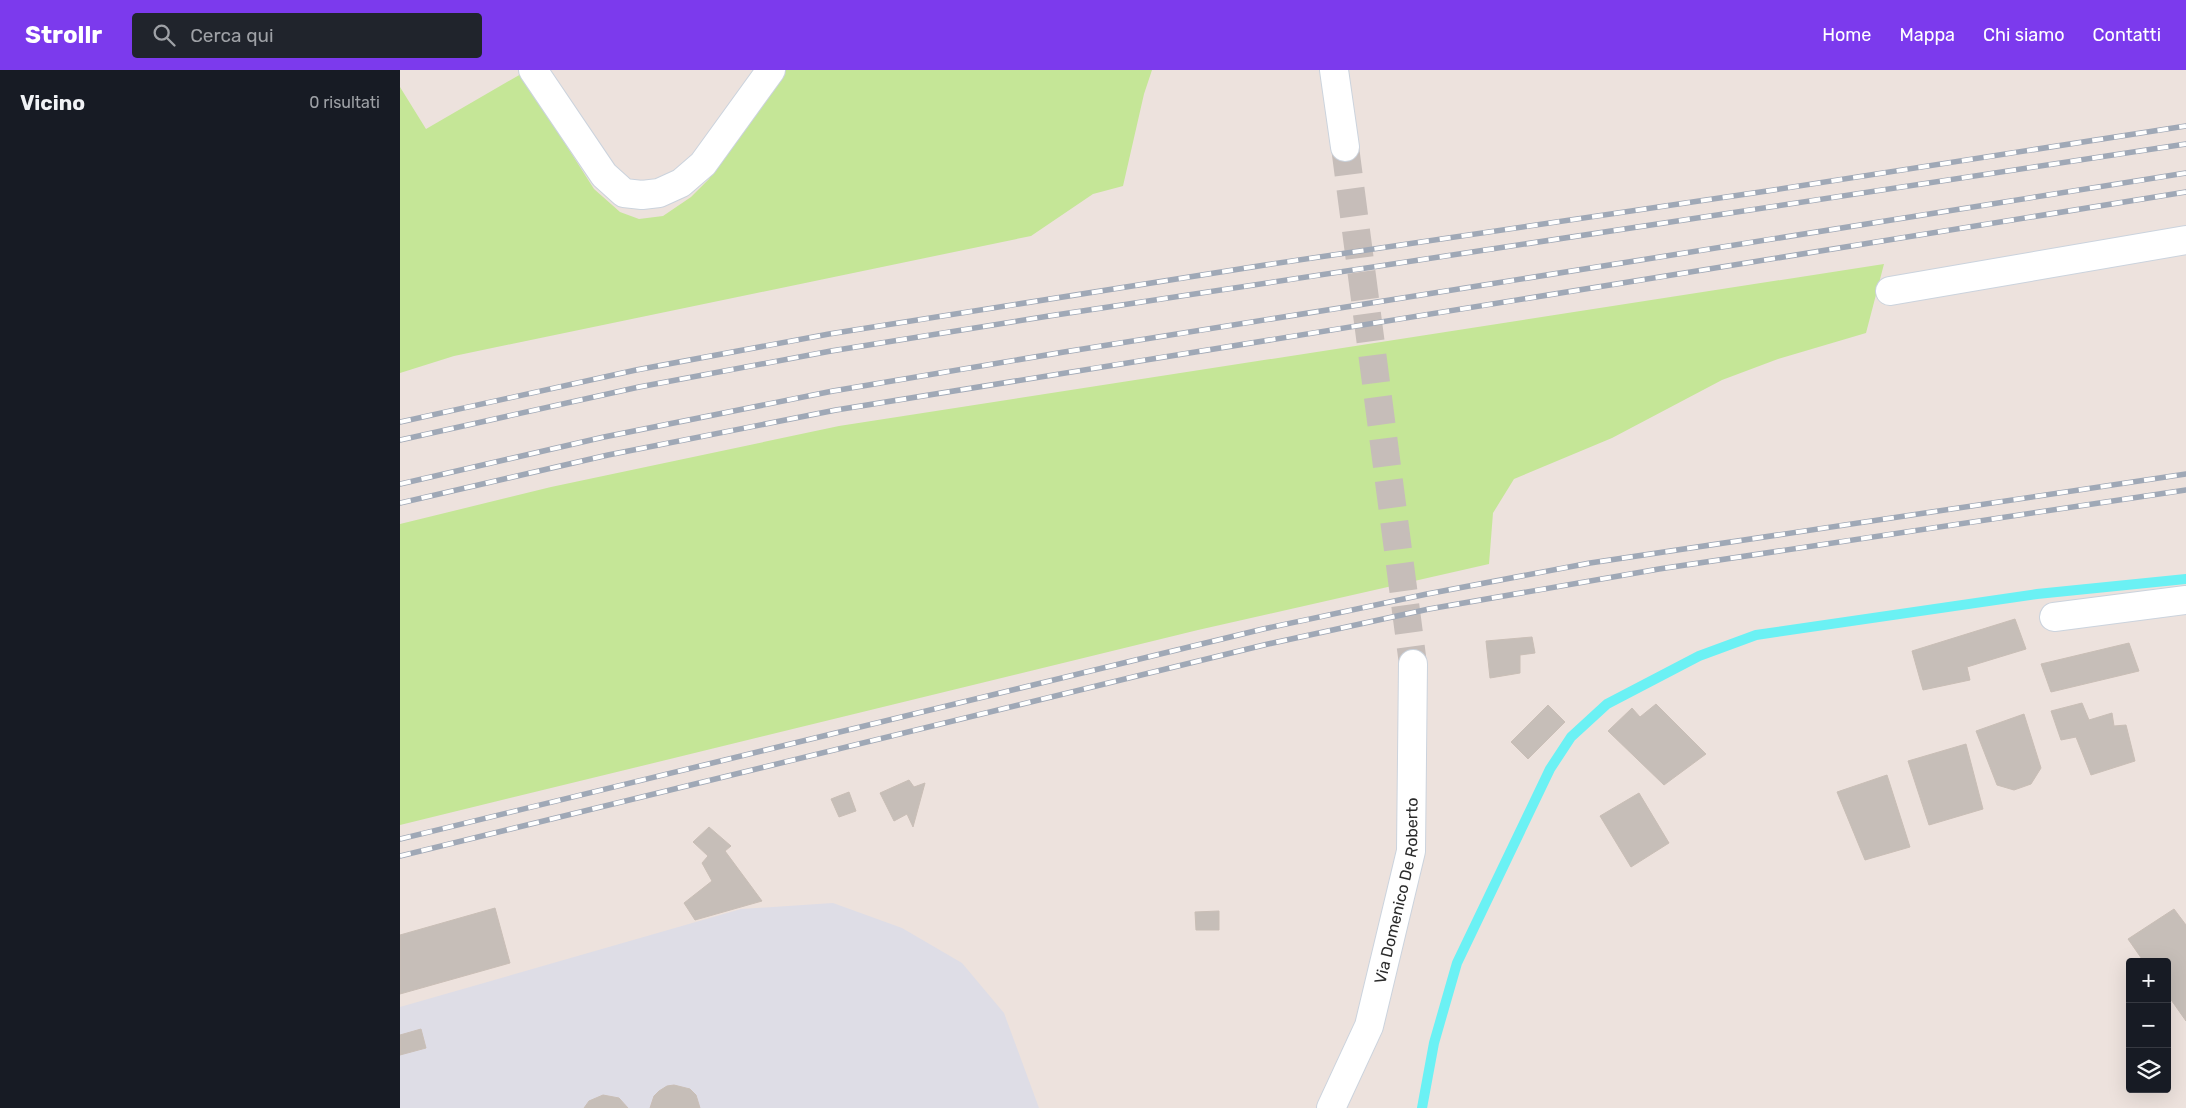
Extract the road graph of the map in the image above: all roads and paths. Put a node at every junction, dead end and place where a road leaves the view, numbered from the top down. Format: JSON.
{"nodes":[{"id":1,"x":533,"y":70,"type":"edge"},
{"id":2,"x":771,"y":70,"type":"edge"},
{"id":3,"x":1334,"y":70,"type":"edge"},
{"id":4,"x":1345,"y":147,"type":"tunnel mouth"},
{"id":5,"x":2186,"y":240,"type":"edge"},
{"id":6,"x":1890,"y":291,"type":"dead end"},
{"id":7,"x":2186,"y":600,"type":"edge"},
{"id":8,"x":2054,"y":617,"type":"dead end"},
{"id":9,"x":1413,"y":664,"type":"tunnel mouth"},
{"id":10,"x":1331,"y":1108,"type":"edge"}],
"edges":[{"from":1,"to":2,"type":"street"},
{"from":3,"to":4,"type":"street"},
{"from":5,"to":6,"type":"street"},
{"from":7,"to":8,"type":"street"},
{"from":9,"to":10,"type":"street","name":"Via Domenico De Roberto"}]}
